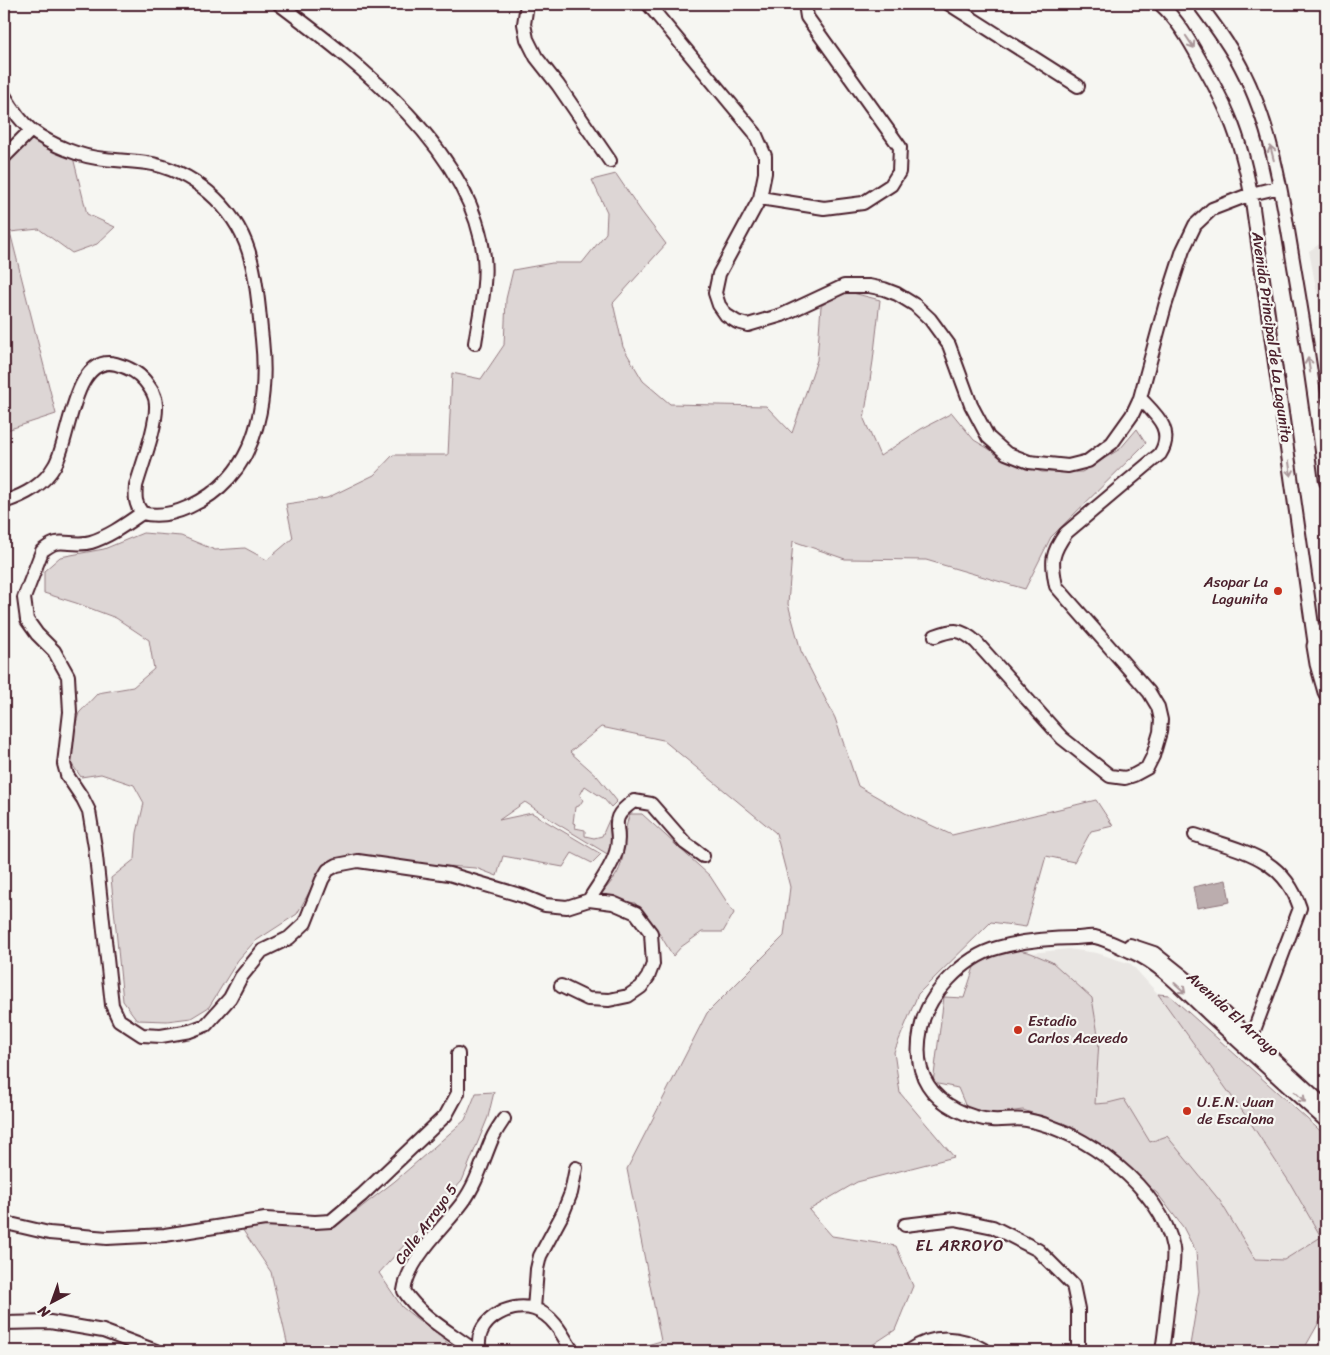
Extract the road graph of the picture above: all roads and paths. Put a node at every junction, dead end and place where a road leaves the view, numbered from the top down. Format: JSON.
{"nodes":[{"id":1,"x":279,"y":4,"type":"edge"},
{"id":2,"x":528,"y":4,"type":"edge"},
{"id":3,"x":648,"y":4,"type":"edge"},
{"id":4,"x":806,"y":4,"type":"edge"},
{"id":5,"x":949,"y":4,"type":"edge"},
{"id":6,"x":1160,"y":4,"type":"edge"},
{"id":7,"x":1199,"y":4,"type":"edge"},
{"id":8,"x":1078,"y":86,"type":"dead end"},
{"id":9,"x":4,"y":94,"type":"edge"},
{"id":10,"x":31,"y":130,"type":"junction"},
{"id":11,"x":4,"y":157,"type":"edge"},
{"id":12,"x":610,"y":161,"type":"dead end"},
{"id":13,"x":1280,"y":187,"type":"junction"},
{"id":14,"x":1251,"y":194,"type":"junction"},
{"id":15,"x":760,"y":198,"type":"junction"},
{"id":16,"x":475,"y":344,"type":"dead end"},
{"id":17,"x":1140,"y":398,"type":"junction"},
{"id":18,"x":1326,"y":482,"type":"edge"},
{"id":19,"x":4,"y":502,"type":"edge"},
{"id":20,"x":142,"y":513,"type":"junction"},
{"id":21,"x":1326,"y":628,"type":"edge"},
{"id":22,"x":935,"y":636,"type":"dead end"},
{"id":23,"x":1315,"y":646,"type":"junction"},
{"id":24,"x":1325,"y":686,"type":"edge"},
{"id":25,"x":1195,"y":835,"type":"dead end"},
{"id":26,"x":703,"y":856,"type":"dead end"},
{"id":27,"x":589,"y":900,"type":"junction"},
{"id":28,"x":561,"y":986,"type":"dead end"},
{"id":29,"x":1249,"y":1044,"type":"junction"},
{"id":30,"x":458,"y":1054,"type":"dead end"},
{"id":31,"x":1326,"y":1108,"type":"edge"},
{"id":32,"x":504,"y":1119,"type":"dead end"},
{"id":33,"x":1326,"y":1121,"type":"edge"},
{"id":34,"x":576,"y":1168,"type":"dead end"},
{"id":35,"x":4,"y":1221,"type":"edge"},
{"id":36,"x":906,"y":1224,"type":"dead end"},
{"id":37,"x":534,"y":1309,"type":"junction"},
{"id":38,"x":4,"y":1323,"type":"edge"},
{"id":39,"x":156,"y":1351,"type":"edge"},
{"id":40,"x":475,"y":1351,"type":"edge"},
{"id":41,"x":480,"y":1351,"type":"edge"},
{"id":42,"x":572,"y":1351,"type":"edge"},
{"id":43,"x":909,"y":1351,"type":"edge"},
{"id":44,"x":986,"y":1351,"type":"edge"},
{"id":45,"x":1078,"y":1351,"type":"edge"},
{"id":46,"x":1162,"y":1351,"type":"edge"}],
"edges":[{"from":1,"to":16,"type":"street"},
{"from":2,"to":12,"type":"street"},
{"from":3,"to":15,"type":"street"},
{"from":4,"to":15,"type":"street"},
{"from":5,"to":8,"type":"street"},
{"from":6,"to":14,"type":"street","name":"Avenida Principal de La Lagunita","one_way":true},
{"from":13,"to":7,"type":"street","name":"Avenida Principal de La Lagunita","one_way":true},
{"from":9,"to":10,"type":"street"},
{"from":10,"to":11,"type":"street"},
{"from":10,"to":20,"type":"street"},
{"from":13,"to":14,"type":"street"},
{"from":18,"to":13,"type":"street","name":"Avenida Principal de La Lagunita","one_way":true},
{"from":14,"to":17,"type":"street"},
{"from":14,"to":23,"type":"street","name":"Avenida Principal de La Lagunita","one_way":true},
{"from":15,"to":17,"type":"street"},
{"from":17,"to":22,"type":"street"},
{"from":19,"to":20,"type":"street"},
{"from":20,"to":27,"type":"street"},
{"from":21,"to":23,"type":"street"},
{"from":23,"to":24,"type":"street","name":"Avenida Principal de La Lagunita"},
{"from":25,"to":29,"type":"street"},
{"from":26,"to":27,"type":"street"},
{"from":27,"to":28,"type":"street"},
{"from":29,"to":31,"type":"street","name":"Avenida El Arroyo"},
{"from":29,"to":33,"type":"street","name":"Avenida El Arroyo","one_way":true},
{"from":29,"to":46,"type":"street","name":"Avenida El Arroyo"},
{"from":30,"to":35,"type":"street"},
{"from":32,"to":40,"type":"street","name":"Calle Arroyo 5"},
{"from":34,"to":37,"type":"street"},
{"from":36,"to":45,"type":"street"},
{"from":37,"to":41,"type":"street"},
{"from":37,"to":42,"type":"street"},
{"from":38,"to":39,"type":"street"},
{"from":43,"to":44,"type":"street"}]}
